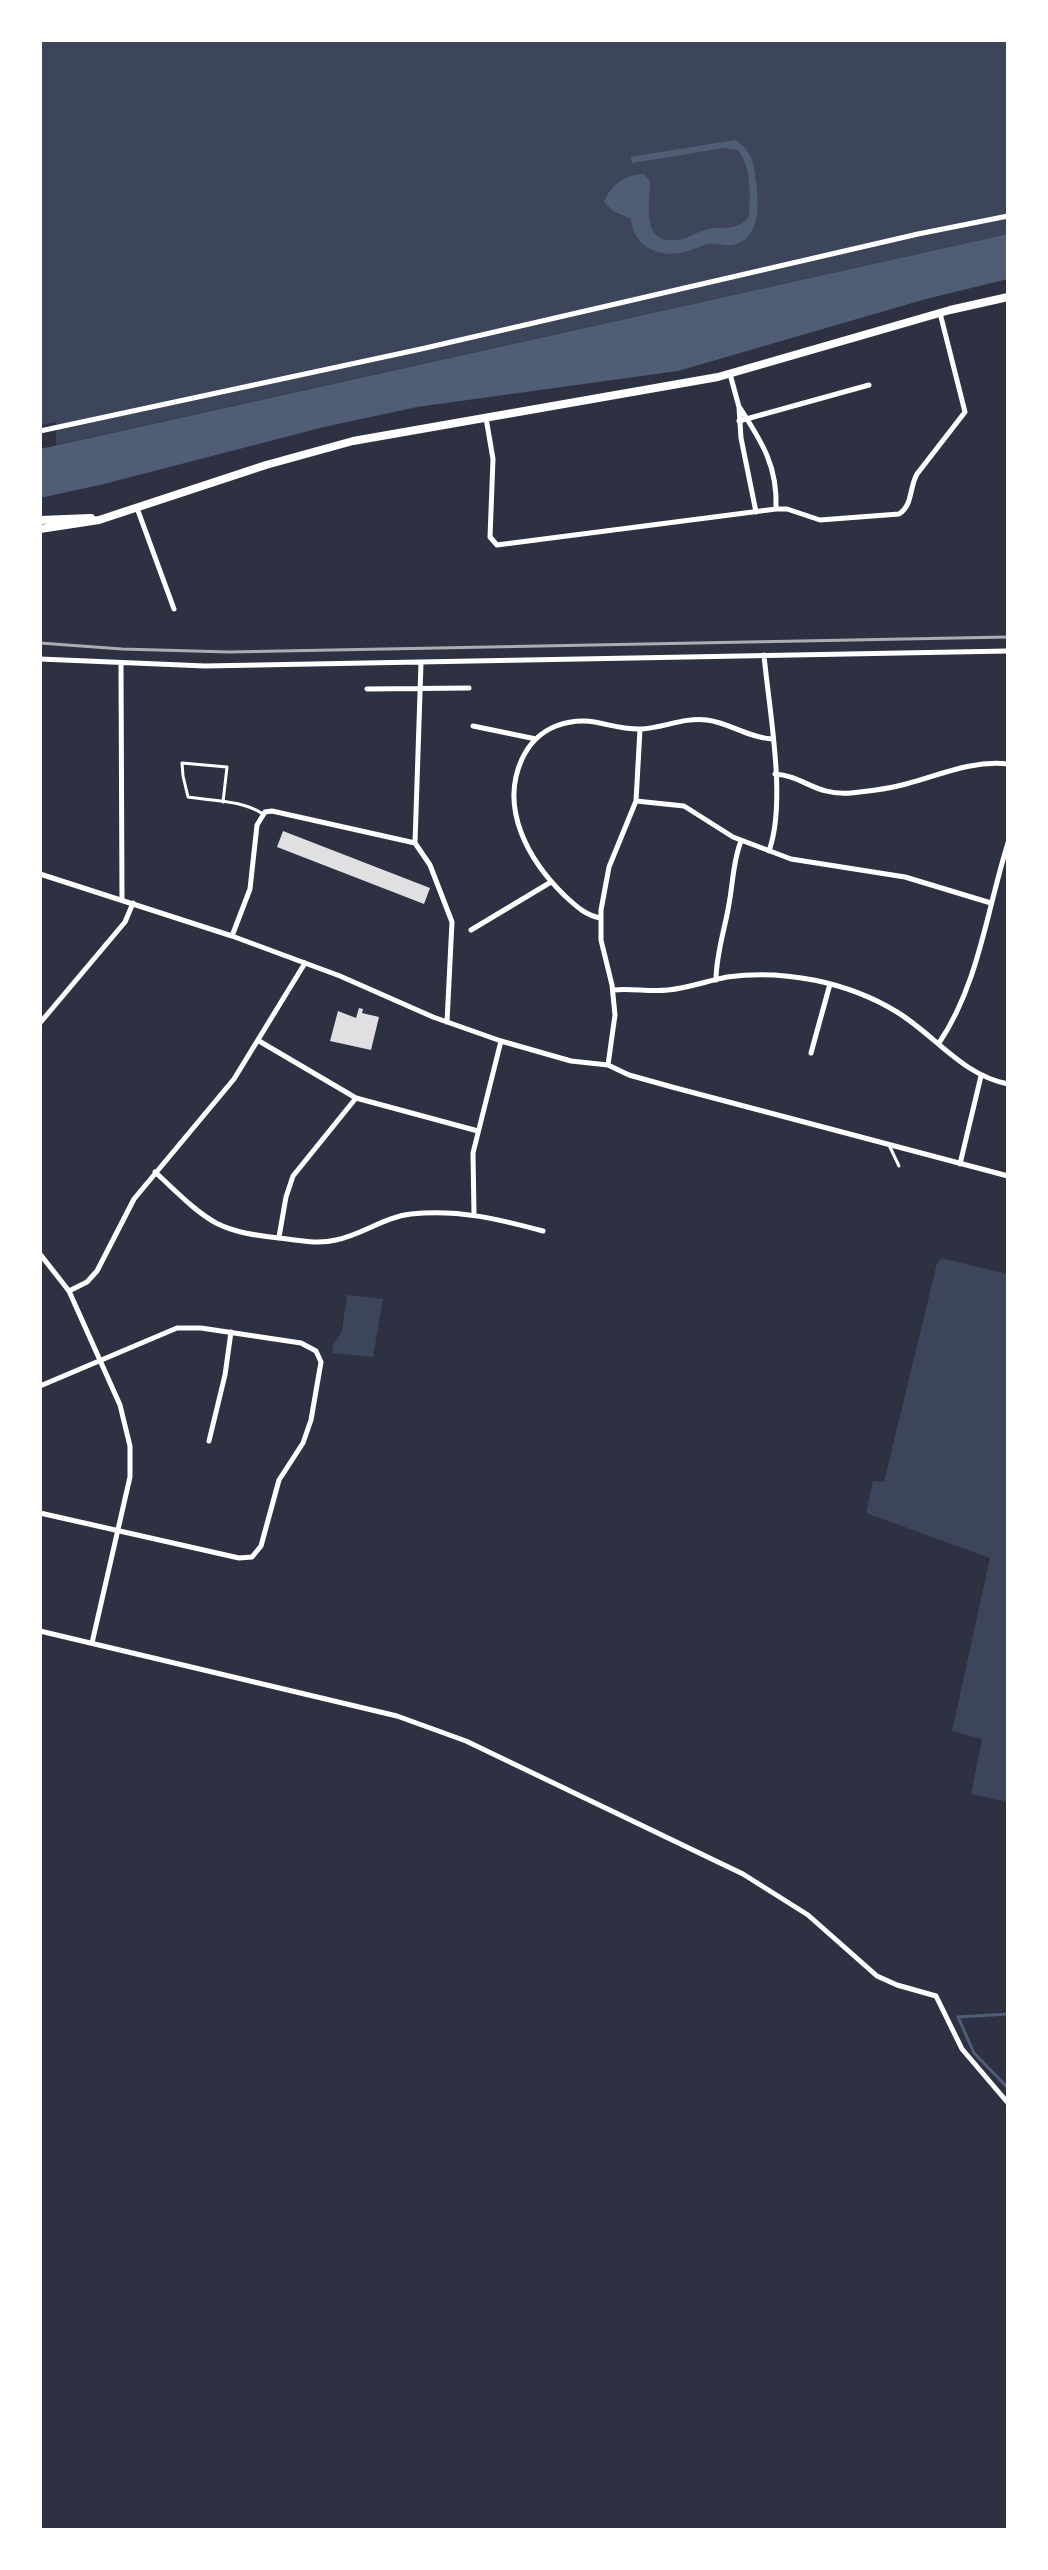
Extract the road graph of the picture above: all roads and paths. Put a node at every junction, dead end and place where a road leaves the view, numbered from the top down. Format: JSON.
{"nodes":[{"id":1,"x":1008,"y":216,"type":"edge"},
{"id":2,"x":1008,"y":297,"type":"edge"},
{"id":3,"x":940,"y":313,"type":"junction"},
{"id":4,"x":730,"y":374,"type":"junction"},
{"id":5,"x":869,"y":385,"type":"dead end"},
{"id":6,"x":486,"y":417,"type":"junction"},
{"id":7,"x":743,"y":420,"type":"junction"},
{"id":8,"x":40,"y":431,"type":"edge"},
{"id":9,"x":137,"y":508,"type":"junction"},
{"id":10,"x":776,"y":509,"type":"junction"},
{"id":11,"x":756,"y":512,"type":"junction"},
{"id":12,"x":119,"y":514,"type":"junction"},
{"id":13,"x":40,"y":520,"type":"edge"},
{"id":14,"x":40,"y":529,"type":"edge"},
{"id":15,"x":174,"y":609,"type":"dead end"},
{"id":16,"x":1008,"y":651,"type":"edge"},
{"id":17,"x":764,"y":655,"type":"junction"},
{"id":18,"x":40,"y":659,"type":"edge"},
{"id":19,"x":421,"y":663,"type":"junction"},
{"id":20,"x":121,"y":664,"type":"junction"},
{"id":21,"x":469,"y":688,"type":"dead end"},
{"id":22,"x":367,"y":689,"type":"dead end"},
{"id":23,"x":420,"y":689,"type":"junction"},
{"id":24,"x":473,"y":726,"type":"dead end"},
{"id":25,"x":640,"y":729,"type":"junction"},
{"id":26,"x":536,"y":739,"type":"junction"},
{"id":27,"x":772,"y":739,"type":"junction"},
{"id":28,"x":1008,"y":764,"type":"edge"},
{"id":29,"x":775,"y":774,"type":"junction"},
{"id":30,"x":636,"y":801,"type":"junction"},
{"id":31,"x":223,"y":802,"type":"junction"},
{"id":32,"x":263,"y":814,"type":"junction"},
{"id":33,"x":741,"y":841,"type":"junction"},
{"id":34,"x":415,"y":843,"type":"junction"},
{"id":35,"x":1008,"y":843,"type":"edge"},
{"id":36,"x":769,"y":851,"type":"junction"},
{"id":37,"x":40,"y":874,"type":"edge"},
{"id":38,"x":551,"y":882,"type":"junction"},
{"id":39,"x":122,"y":900,"type":"junction"},
{"id":40,"x":133,"y":903,"type":"junction"},
{"id":41,"x":991,"y":903,"type":"junction"},
{"id":42,"x":600,"y":918,"type":"junction"},
{"id":43,"x":471,"y":930,"type":"dead end"},
{"id":44,"x":232,"y":936,"type":"junction"},
{"id":45,"x":305,"y":963,"type":"junction"},
{"id":46,"x":716,"y":980,"type":"junction"},
{"id":47,"x":830,"y":984,"type":"junction"},
{"id":48,"x":613,"y":990,"type":"junction"},
{"id":49,"x":447,"y":1022,"type":"junction"},
{"id":50,"x":40,"y":1023,"type":"edge"},
{"id":51,"x":259,"y":1041,"type":"junction"},
{"id":52,"x":501,"y":1041,"type":"junction"},
{"id":53,"x":939,"y":1043,"type":"junction"},
{"id":54,"x":811,"y":1053,"type":"dead end"},
{"id":55,"x":608,"y":1065,"type":"junction"},
{"id":56,"x":981,"y":1076,"type":"junction"},
{"id":57,"x":1008,"y":1084,"type":"edge"},
{"id":58,"x":356,"y":1098,"type":"junction"},
{"id":59,"x":478,"y":1131,"type":"junction"},
{"id":60,"x":889,"y":1145,"type":"junction"},
{"id":61,"x":960,"y":1164,"type":"junction"},
{"id":62,"x":899,"y":1166,"type":"dead end"},
{"id":63,"x":155,"y":1172,"type":"junction"},
{"id":64,"x":1008,"y":1176,"type":"edge"},
{"id":65,"x":474,"y":1214,"type":"junction"},
{"id":66,"x":543,"y":1231,"type":"dead end"},
{"id":67,"x":279,"y":1238,"type":"junction"},
{"id":68,"x":40,"y":1254,"type":"edge"},
{"id":69,"x":69,"y":1291,"type":"junction"},
{"id":70,"x":231,"y":1332,"type":"junction"},
{"id":71,"x":100,"y":1359,"type":"junction"},
{"id":72,"x":40,"y":1386,"type":"edge"},
{"id":73,"x":209,"y":1441,"type":"dead end"},
{"id":74,"x":40,"y":1513,"type":"edge"},
{"id":75,"x":118,"y":1531,"type":"junction"},
{"id":76,"x":40,"y":1631,"type":"edge"},
{"id":77,"x":92,"y":1643,"type":"junction"},
{"id":78,"x":1008,"y":2103,"type":"edge"}],
"edges":[{"from":1,"to":8,"type":"street"},
{"from":2,"to":3,"type":"main road"},
{"from":3,"to":4,"type":"main road"},
{"from":3,"to":10,"type":"street"},
{"from":4,"to":6,"type":"main road"},
{"from":4,"to":7,"type":"street"},
{"from":5,"to":7,"type":"street"},
{"from":6,"to":9,"type":"main road"},
{"from":6,"to":11,"type":"street"},
{"from":7,"to":10,"type":"street"},
{"from":7,"to":11,"type":"street"},
{"from":9,"to":12,"type":"main road"},
{"from":9,"to":15,"type":"street"},
{"from":10,"to":11,"type":"street"},
{"from":12,"to":13,"type":"main road"},
{"from":12,"to":14,"type":"main road"},
{"from":16,"to":17,"type":"street"},
{"from":17,"to":19,"type":"street"},
{"from":17,"to":27,"type":"street"},
{"from":18,"to":20,"type":"street"},
{"from":19,"to":20,"type":"street"},
{"from":19,"to":23,"type":"street"},
{"from":20,"to":39,"type":"street"},
{"from":21,"to":23,"type":"street"},
{"from":22,"to":23,"type":"street"},
{"from":23,"to":34,"type":"street"},
{"from":24,"to":26,"type":"street"},
{"from":25,"to":26,"type":"street"},
{"from":25,"to":27,"type":"street"},
{"from":25,"to":30,"type":"street"},
{"from":26,"to":38,"type":"street"},
{"from":27,"to":29,"type":"street"},
{"from":28,"to":29,"type":"street"},
{"from":29,"to":36,"type":"street"},
{"from":30,"to":33,"type":"street"},
{"from":30,"to":42,"type":"street"},
{"from":31,"to":31,"type":"lane"},
{"from":31,"to":32,"type":"lane"},
{"from":32,"to":34,"type":"street"},
{"from":32,"to":44,"type":"street"},
{"from":33,"to":36,"type":"street"},
{"from":33,"to":46,"type":"street"},
{"from":34,"to":49,"type":"street"},
{"from":35,"to":41,"type":"street"},
{"from":36,"to":41,"type":"street"},
{"from":37,"to":39,"type":"street"},
{"from":38,"to":42,"type":"street"},
{"from":38,"to":43,"type":"street"},
{"from":39,"to":40,"type":"street"},
{"from":40,"to":44,"type":"street"},
{"from":40,"to":50,"type":"street"},
{"from":41,"to":53,"type":"street"},
{"from":42,"to":48,"type":"street"},
{"from":44,"to":45,"type":"street"},
{"from":45,"to":49,"type":"street"},
{"from":45,"to":51,"type":"street"},
{"from":46,"to":47,"type":"street"},
{"from":46,"to":48,"type":"street"},
{"from":47,"to":53,"type":"street"},
{"from":47,"to":54,"type":"street"},
{"from":48,"to":55,"type":"street"},
{"from":49,"to":52,"type":"street"},
{"from":51,"to":58,"type":"street"},
{"from":51,"to":63,"type":"street"},
{"from":52,"to":55,"type":"street"},
{"from":52,"to":59,"type":"street"},
{"from":53,"to":56,"type":"street"},
{"from":55,"to":60,"type":"street"},
{"from":56,"to":57,"type":"street"},
{"from":56,"to":61,"type":"street"},
{"from":58,"to":59,"type":"street"},
{"from":58,"to":67,"type":"street"},
{"from":59,"to":65,"type":"street"},
{"from":60,"to":61,"type":"street"},
{"from":60,"to":62,"type":"lane"},
{"from":61,"to":64,"type":"street"},
{"from":63,"to":67,"type":"street"},
{"from":63,"to":69,"type":"street"},
{"from":65,"to":66,"type":"street"},
{"from":65,"to":67,"type":"street"},
{"from":68,"to":69,"type":"street"},
{"from":69,"to":71,"type":"street"},
{"from":70,"to":71,"type":"street"},
{"from":70,"to":73,"type":"street"},
{"from":70,"to":75,"type":"street"},
{"from":71,"to":72,"type":"street"},
{"from":71,"to":75,"type":"street"},
{"from":74,"to":75,"type":"street"},
{"from":75,"to":77,"type":"street"},
{"from":76,"to":77,"type":"street"},
{"from":77,"to":78,"type":"street"}]}
